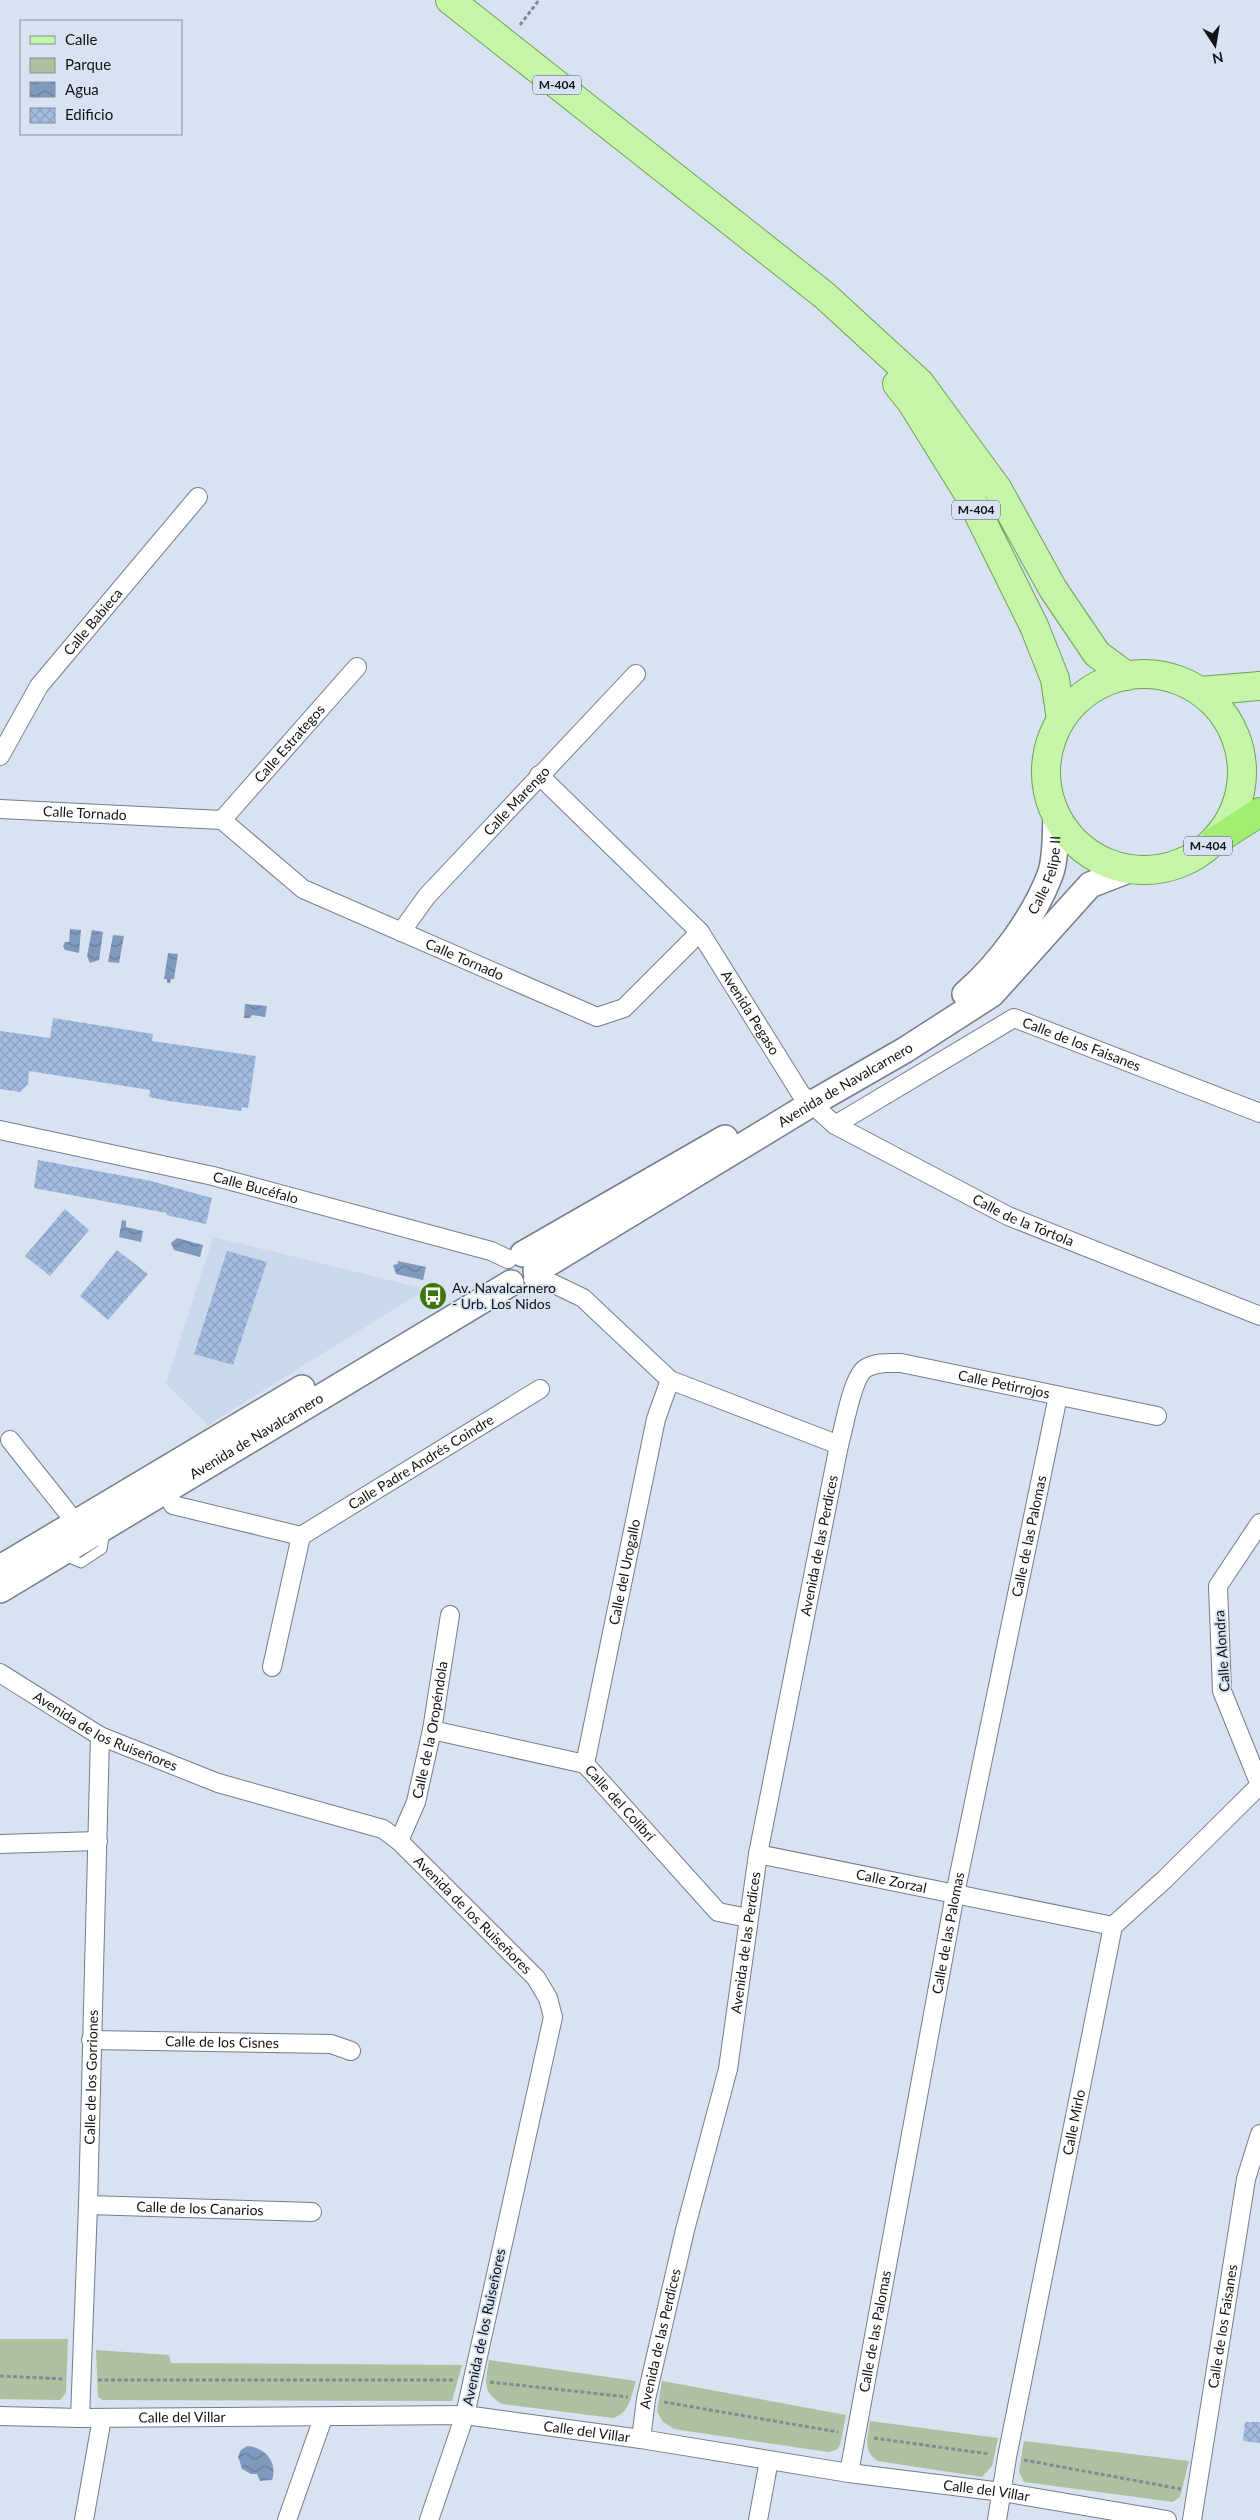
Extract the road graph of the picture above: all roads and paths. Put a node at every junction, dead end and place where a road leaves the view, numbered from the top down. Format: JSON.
{"nodes":[{"id":1,"x":450,"y":0,"type":"edge"},
{"id":2,"x":539,"y":0,"type":"edge"},
{"id":3,"x":506,"y":43,"type":"junction"},
{"id":4,"x":850,"y":320,"type":"junction"},
{"id":5,"x":198,"y":497,"type":"dead end"},
{"id":6,"x":357,"y":666,"type":"dead end"},
{"id":7,"x":636,"y":674,"type":"dead end"},
{"id":8,"x":1127,"y":676,"type":"junction"},
{"id":9,"x":1260,"y":686,"type":"edge"},
{"id":10,"x":1200,"y":691,"type":"junction"},
{"id":11,"x":1061,"y":720,"type":"junction"},
{"id":12,"x":0,"y":756,"type":"edge"},
{"id":13,"x":1251,"y":763,"type":"edge"},
{"id":14,"x":540,"y":775,"type":"junction"},
{"id":15,"x":0,"y":809,"type":"edge"},
{"id":16,"x":1260,"y":812,"type":"edge"},
{"id":17,"x":1056,"y":818,"type":"junction"},
{"id":18,"x":222,"y":820,"type":"junction"},
{"id":19,"x":1215,"y":841,"type":"junction"},
{"id":20,"x":1130,"y":870,"type":"junction"},
{"id":21,"x":1022,"y":928,"type":"joint"},
{"id":22,"x":401,"y":932,"type":"junction"},
{"id":23,"x":700,"y":932,"type":"junction"},
{"id":24,"x":806,"y":1099,"type":"junction"},
{"id":25,"x":1260,"y":1112,"type":"edge"},
{"id":26,"x":835,"y":1124,"type":"junction"},
{"id":27,"x":0,"y":1130,"type":"edge"},
{"id":28,"x":519,"y":1269,"type":"junction"},
{"id":29,"x":1260,"y":1316,"type":"edge"},
{"id":30,"x":670,"y":1380,"type":"junction"},
{"id":31,"x":856,"y":1382,"type":"joint"},
{"id":32,"x":540,"y":1389,"type":"dead end"},
{"id":33,"x":1058,"y":1396,"type":"junction"},
{"id":34,"x":1157,"y":1416,"type":"dead end"},
{"id":35,"x":10,"y":1440,"type":"dead end"},
{"id":36,"x":839,"y":1445,"type":"junction"},
{"id":37,"x":161,"y":1483,"type":"junction"},
{"id":38,"x":76,"y":1523,"type":"junction"},
{"id":39,"x":1260,"y":1523,"type":"edge"},
{"id":40,"x":301,"y":1536,"type":"junction"},
{"id":41,"x":0,"y":1568,"type":"edge"},
{"id":42,"x":0,"y":1590,"type":"edge"},
{"id":43,"x":450,"y":1615,"type":"dead end"},
{"id":44,"x":272,"y":1667,"type":"dead end"},
{"id":45,"x":0,"y":1673,"type":"edge"},
{"id":46,"x":432,"y":1730,"type":"junction"},
{"id":47,"x":100,"y":1736,"type":"junction"},
{"id":48,"x":584,"y":1764,"type":"junction"},
{"id":49,"x":1260,"y":1785,"type":"edge"},
{"id":50,"x":98,"y":1841,"type":"junction"},
{"id":51,"x":399,"y":1841,"type":"junction"},
{"id":52,"x":0,"y":1844,"type":"edge"},
{"id":53,"x":758,"y":1854,"type":"junction"},
{"id":54,"x":955,"y":1894,"type":"junction"},
{"id":55,"x":748,"y":1918,"type":"junction"},
{"id":56,"x":1113,"y":1926,"type":"junction"},
{"id":57,"x":91,"y":2040,"type":"junction"},
{"id":58,"x":351,"y":2051,"type":"dead end"},
{"id":59,"x":1260,"y":2134,"type":"edge"},
{"id":60,"x":88,"y":2205,"type":"junction"},
{"id":61,"x":312,"y":2212,"type":"dead end"},
{"id":62,"x":0,"y":2376,"type":"edge"},
{"id":63,"x":81,"y":2380,"type":"junction"},
{"id":64,"x":472,"y":2380,"type":"junction"},
{"id":65,"x":646,"y":2399,"type":"junction"},
{"id":66,"x":0,"y":2416,"type":"edge"},
{"id":67,"x":465,"y":2416,"type":"junction"},
{"id":68,"x":80,"y":2418,"type":"junction"},
{"id":69,"x":102,"y":2418,"type":"junction"},
{"id":70,"x":323,"y":2418,"type":"junction"},
{"id":71,"x":855,"y":2435,"type":"junction"},
{"id":72,"x":640,"y":2439,"type":"junction"},
{"id":73,"x":1007,"y":2457,"type":"junction"},
{"id":74,"x":769,"y":2460,"type":"junction"},
{"id":75,"x":849,"y":2473,"type":"junction"},
{"id":76,"x":1002,"y":2492,"type":"junction"},
{"id":77,"x":1196,"y":2492,"type":"junction"},
{"id":78,"x":84,"y":2520,"type":"edge"},
{"id":79,"x":287,"y":2520,"type":"edge"},
{"id":80,"x":429,"y":2520,"type":"edge"},
{"id":81,"x":758,"y":2520,"type":"edge"},
{"id":82,"x":997,"y":2520,"type":"edge"},
{"id":83,"x":1167,"y":2520,"type":"edge"},
{"id":84,"x":1192,"y":2520,"type":"edge"}],
"edges":[{"from":1,"to":3,"type":"main road","number":"M-404"},
{"from":2,"to":3,"type":"path"},
{"from":3,"to":4,"type":"main road","number":"M-404"},
{"from":4,"to":8,"type":"main road","number":"M-404"},
{"from":4,"to":11,"type":"main road","number":"M-404"},
{"from":5,"to":12,"type":"street","name":"Calle Babieca"},
{"from":6,"to":18,"type":"street","name":"Calle Estrategos"},
{"from":7,"to":14,"type":"street","name":"Calle Marengo"},
{"from":8,"to":10,"type":"main road","number":"M-404"},
{"from":8,"to":11,"type":"main road","number":"M-404"},
{"from":9,"to":10,"type":"main road"},
{"from":10,"to":13,"type":"main road","number":"M-404"},
{"from":11,"to":17,"type":"main road","number":"M-404"},
{"from":13,"to":19,"type":"main road","number":"M-404"},
{"from":14,"to":22,"type":"street","name":"Calle Marengo"},
{"from":14,"to":23,"type":"street"},
{"from":15,"to":18,"type":"street","name":"Calle Tornado"},
{"from":16,"to":19,"type":"highway"},
{"from":17,"to":20,"type":"main road","number":"M-404"},
{"from":17,"to":21,"type":"street","name":"Calle Felipe II"},
{"from":18,"to":22,"type":"street","name":"Calle Tornado"},
{"from":19,"to":20,"type":"main road","number":"M-404"},
{"from":20,"to":24,"type":"street","name":"Avenida de Navalcarnero"},
{"from":21,"to":24,"type":"street","name":"Avenida de Navalcarnero"},
{"from":22,"to":23,"type":"street","name":"Calle Tornado"},
{"from":23,"to":24,"type":"street","name":"Avenida Pegaso"},
{"from":24,"to":26,"type":"street","name":"Calle de la Tórtola"},
{"from":24,"to":28,"type":"street","name":"Avenida de Navalcarnero"},
{"from":25,"to":26,"type":"street","name":"Calle de los Faisanes"},
{"from":26,"to":29,"type":"street","name":"Calle de la Tórtola"},
{"from":27,"to":28,"type":"street","name":"Calle Bucéfalo"},
{"from":28,"to":30,"type":"street"},
{"from":28,"to":37,"type":"street","name":"Avenida de Navalcarnero"},
{"from":30,"to":36,"type":"street"},
{"from":30,"to":48,"type":"street","name":"Calle del Urogallo"},
{"from":31,"to":33,"type":"street","name":"Calle Petirrojos"},
{"from":31,"to":36,"type":"street","name":"Avenida de las Perdices"},
{"from":32,"to":40,"type":"street","name":"Calle Padre Andrés Coindre"},
{"from":33,"to":34,"type":"street","name":"Calle Petirrojos"},
{"from":33,"to":54,"type":"street","name":"Calle de las Palomas"},
{"from":35,"to":38,"type":"street"},
{"from":36,"to":53,"type":"street","name":"Avenida de las Perdices"},
{"from":37,"to":38,"type":"street","name":"Avenida de Navalcarnero"},
{"from":37,"to":40,"type":"street"},
{"from":37,"to":42,"type":"street","name":"Avenida de Navalcarnero"},
{"from":38,"to":41,"type":"street","name":"Avenida de Navalcarnero"},
{"from":39,"to":49,"type":"street","name":"Calle Alondra"},
{"from":40,"to":44,"type":"street"},
{"from":43,"to":46,"type":"street","name":"Calle de la Oropéndola"},
{"from":45,"to":47,"type":"street","name":"Avenida de los Ruiseñores"},
{"from":46,"to":48,"type":"street","name":"Calle del Colibrí"},
{"from":46,"to":51,"type":"street","name":"Calle de la Oropéndola"},
{"from":47,"to":50,"type":"street","name":"Calle de los Gorriones"},
{"from":47,"to":51,"type":"street","name":"Avenida de los Ruiseñores"},
{"from":48,"to":55,"type":"street","name":"Calle del Colibrí"},
{"from":49,"to":56,"type":"street"},
{"from":50,"to":52,"type":"street"},
{"from":50,"to":57,"type":"street","name":"Calle de los Gorriones"},
{"from":51,"to":64,"type":"street","name":"Avenida de los Ruiseñores"},
{"from":53,"to":54,"type":"street","name":"Calle Zorzal"},
{"from":53,"to":55,"type":"street","name":"Avenida de las Perdices"},
{"from":54,"to":56,"type":"street","name":"Calle Zorzal"},
{"from":54,"to":71,"type":"street","name":"Calle de las Palomas"},
{"from":55,"to":65,"type":"street","name":"Avenida de las Perdices"},
{"from":56,"to":73,"type":"street","name":"Calle Mirlo"},
{"from":57,"to":58,"type":"street","name":"Calle de los Cisnes"},
{"from":57,"to":60,"type":"street","name":"Calle de los Gorriones"},
{"from":59,"to":77,"type":"street","name":"Calle de los Faisanes"},
{"from":60,"to":61,"type":"street","name":"Calle de los Canarios"},
{"from":60,"to":63,"type":"street","name":"Calle de los Gorriones"},
{"from":62,"to":63,"type":"path"},
{"from":63,"to":64,"type":"path"},
{"from":63,"to":68,"type":"street","name":"Calle de los Gorriones"},
{"from":64,"to":65,"type":"path"},
{"from":64,"to":67,"type":"street","name":"Avenida de los Ruiseñores"},
{"from":65,"to":71,"type":"path"},
{"from":65,"to":72,"type":"street","name":"Avenida de las Perdices"},
{"from":66,"to":68,"type":"street","name":"Calle del Villar"},
{"from":67,"to":70,"type":"street","name":"Calle del Villar"},
{"from":67,"to":72,"type":"street","name":"Calle del Villar"},
{"from":67,"to":80,"type":"street","name":"Avenida de los Ruiseñores"},
{"from":68,"to":69,"type":"street","name":"Calle del Villar"},
{"from":69,"to":70,"type":"street","name":"Calle del Villar"},
{"from":69,"to":78,"type":"street"},
{"from":70,"to":79,"type":"street"},
{"from":71,"to":73,"type":"path"},
{"from":71,"to":75,"type":"street","name":"Calle de las Palomas"},
{"from":72,"to":74,"type":"street","name":"Calle del Villar"},
{"from":73,"to":76,"type":"street","name":"Calle Mirlo"},
{"from":73,"to":77,"type":"path"},
{"from":74,"to":75,"type":"street","name":"Calle del Villar"},
{"from":74,"to":81,"type":"street"},
{"from":75,"to":76,"type":"street","name":"Calle del Villar"},
{"from":76,"to":82,"type":"street","name":"Calle Mirlo"},
{"from":76,"to":83,"type":"street","name":"Calle del Villar"},
{"from":77,"to":84,"type":"street","name":"Calle de los Faisanes"}]}
